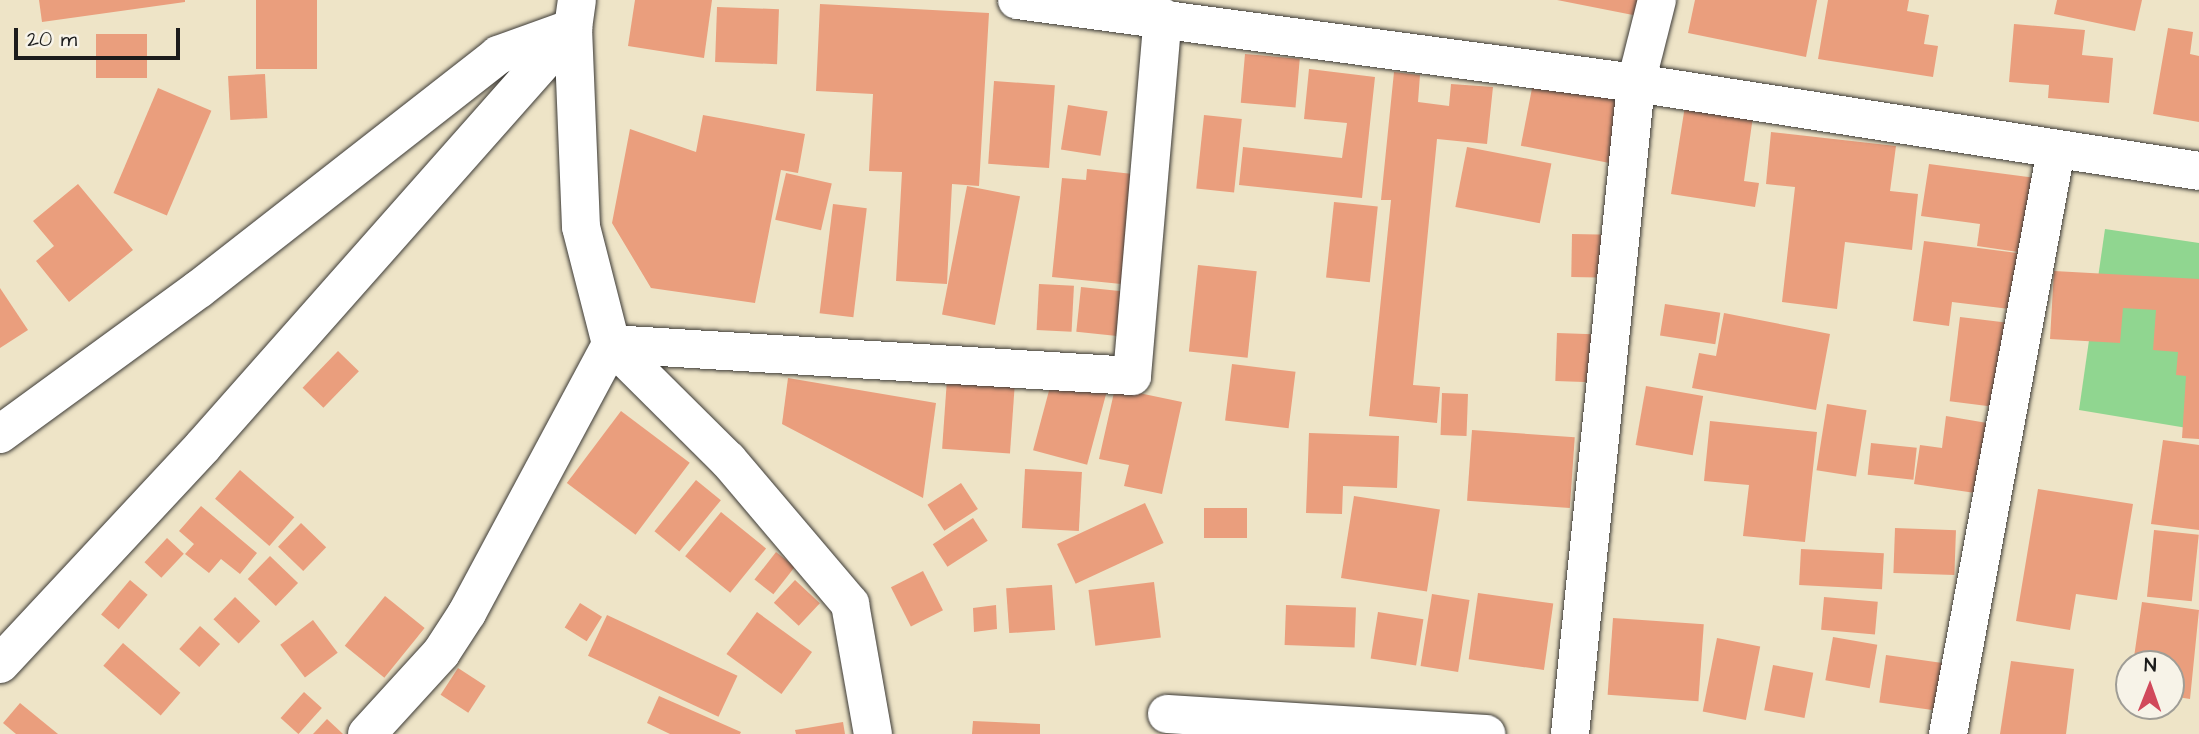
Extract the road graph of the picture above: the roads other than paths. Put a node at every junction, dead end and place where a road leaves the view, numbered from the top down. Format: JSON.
{"nodes":[{"id":1,"x":1017,"y":0,"type":"edge"},
{"id":2,"x":1657,"y":0,"type":"edge"},
{"id":3,"x":575,"y":14,"type":"edge"},
{"id":4,"x":1163,"y":17,"type":"junction"},
{"id":5,"x":1636,"y":83,"type":"junction"},
{"id":6,"x":2056,"y":150,"type":"junction"},
{"id":7,"x":2199,"y":172,"type":"edge"},
{"id":8,"x":611,"y":344,"type":"junction"},
{"id":9,"x":0,"y":434,"type":"edge"},
{"id":10,"x":0,"y":664,"type":"edge"},
{"id":11,"x":1167,"y":714,"type":"dead end"},
{"id":12,"x":367,"y":734,"type":"edge"},
{"id":13,"x":873,"y":734,"type":"edge"},
{"id":14,"x":1486,"y":734,"type":"edge"},
{"id":15,"x":1570,"y":734,"type":"edge"},
{"id":16,"x":1948,"y":734,"type":"edge"}],
"edges":[{"from":1,"to":4,"type":"street"},
{"from":2,"to":5,"type":"street"},
{"from":3,"to":8,"type":"street"},
{"from":3,"to":9,"type":"street"},
{"from":3,"to":10,"type":"street"},
{"from":4,"to":5,"type":"street"},
{"from":4,"to":8,"type":"street"},
{"from":5,"to":6,"type":"street"},
{"from":5,"to":15,"type":"street"},
{"from":6,"to":7,"type":"street"},
{"from":6,"to":16,"type":"street"},
{"from":8,"to":12,"type":"street"},
{"from":8,"to":13,"type":"street"},
{"from":11,"to":14,"type":"street"}]}
